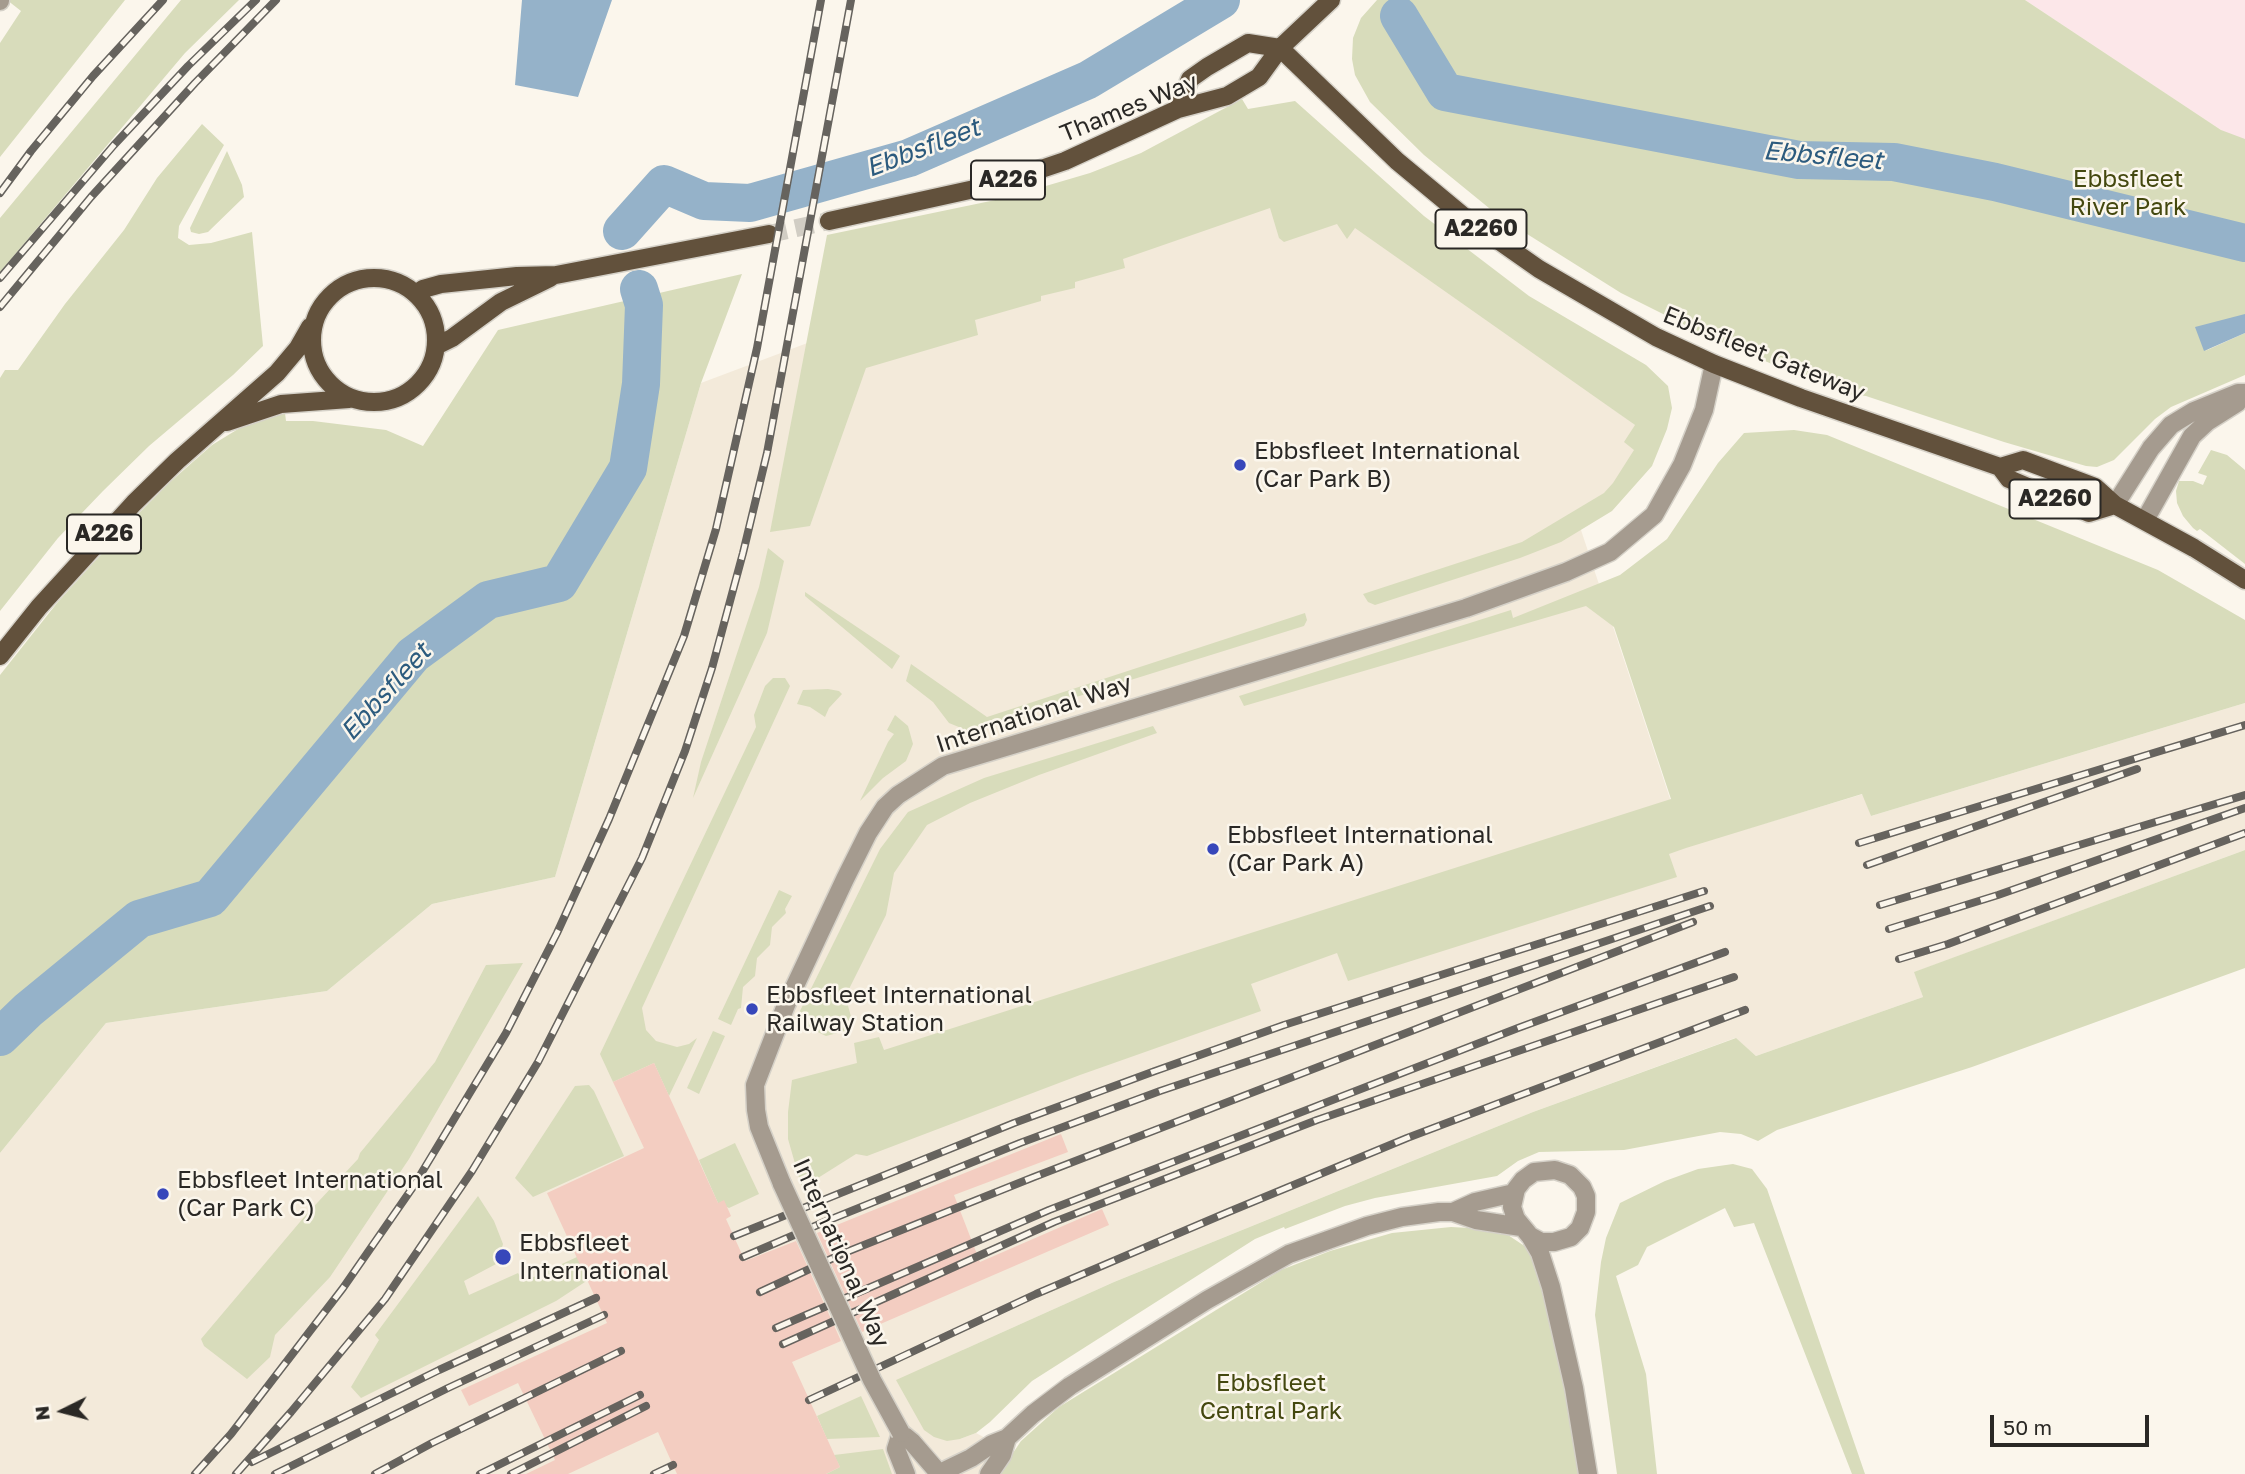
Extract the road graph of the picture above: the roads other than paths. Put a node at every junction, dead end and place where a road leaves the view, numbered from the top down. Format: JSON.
{"nodes":[{"id":1,"x":1331,"y":0,"type":"edge"},
{"id":2,"x":1280,"y":48,"type":"junction"},
{"id":3,"x":1178,"y":109,"type":"junction"},
{"id":4,"x":829,"y":221,"type":"tunnel mouth"},
{"id":5,"x":768,"y":234,"type":"tunnel mouth"},
{"id":6,"x":556,"y":275,"type":"junction"},
{"id":7,"x":417,"y":293,"type":"junction"},
{"id":8,"x":310,"y":327,"type":"junction"},
{"id":9,"x":436,"y":346,"type":"junction"},
{"id":10,"x":1714,"y":364,"type":"junction"},
{"id":11,"x":2245,"y":395,"type":"edge"},
{"id":12,"x":349,"y":399,"type":"junction"},
{"id":13,"x":220,"y":424,"type":"junction"},
{"id":14,"x":2000,"y":467,"type":"junction"},
{"id":15,"x":2115,"y":505,"type":"junction"},
{"id":16,"x":2144,"y":520,"type":"junction"},
{"id":17,"x":2245,"y":580,"type":"edge"},
{"id":18,"x":0,"y":656,"type":"edge"},
{"id":19,"x":1514,"y":1193,"type":"junction"},
{"id":20,"x":1453,"y":1212,"type":"junction"},
{"id":21,"x":1526,"y":1232,"type":"junction"},
{"id":22,"x":901,"y":1433,"type":"junction"},
{"id":23,"x":1007,"y":1438,"type":"junction"},
{"id":24,"x":943,"y":1472,"type":"edge"},
{"id":25,"x":906,"y":1474,"type":"edge"},
{"id":26,"x":989,"y":1474,"type":"edge"},
{"id":27,"x":1588,"y":1474,"type":"edge"}],
"edges":[{"from":1,"to":2,"type":"main road","name":"Thames Way","number":"A226"},
{"from":2,"to":3,"type":"main road","name":"Thames Way","number":"A226"},
{"from":2,"to":3,"type":"main road"},
{"from":2,"to":10,"type":"main road","name":"Ebbsfleet Gateway","number":"A2260"},
{"from":3,"to":4,"type":"main road","name":"Thames Way","number":"A226"},
{"from":5,"to":6,"type":"main road"},
{"from":6,"to":7,"type":"main road"},
{"from":6,"to":9,"type":"main road"},
{"from":7,"to":8,"type":"main road"},
{"from":7,"to":9,"type":"main road"},
{"from":8,"to":12,"type":"main road"},
{"from":8,"to":13,"type":"main road","number":"A226"},
{"from":9,"to":12,"type":"main road"},
{"from":10,"to":14,"type":"main road","name":"Ebbsfleet Gateway","number":"A2260"},
{"from":10,"to":22,"type":"street","name":"International Way","bridge":true},
{"from":11,"to":15,"type":"street"},
{"from":11,"to":16,"type":"street"},
{"from":12,"to":13,"type":"main road","number":"A226"},
{"from":13,"to":18,"type":"main road","number":"A226"},
{"from":14,"to":15,"type":"main road"},
{"from":14,"to":15,"type":"main road","name":"Ebbsfleet Gateway","number":"A2260"},
{"from":15,"to":16,"type":"main road","number":"A2260"},
{"from":16,"to":17,"type":"main road","number":"A2260"},
{"from":19,"to":20,"type":"street","name":"International Way"},
{"from":19,"to":21,"type":"street"},
{"from":19,"to":21,"type":"street","name":"International Way"},
{"from":20,"to":21,"type":"street","name":"International Way"},
{"from":20,"to":23,"type":"street","name":"International Way"},
{"from":21,"to":27,"type":"street"},
{"from":22,"to":24,"type":"street","name":"International Way"},
{"from":22,"to":25,"type":"street","name":"International Way"},
{"from":23,"to":24,"type":"street","name":"International Way"},
{"from":23,"to":26,"type":"street","name":"International Way"}]}
